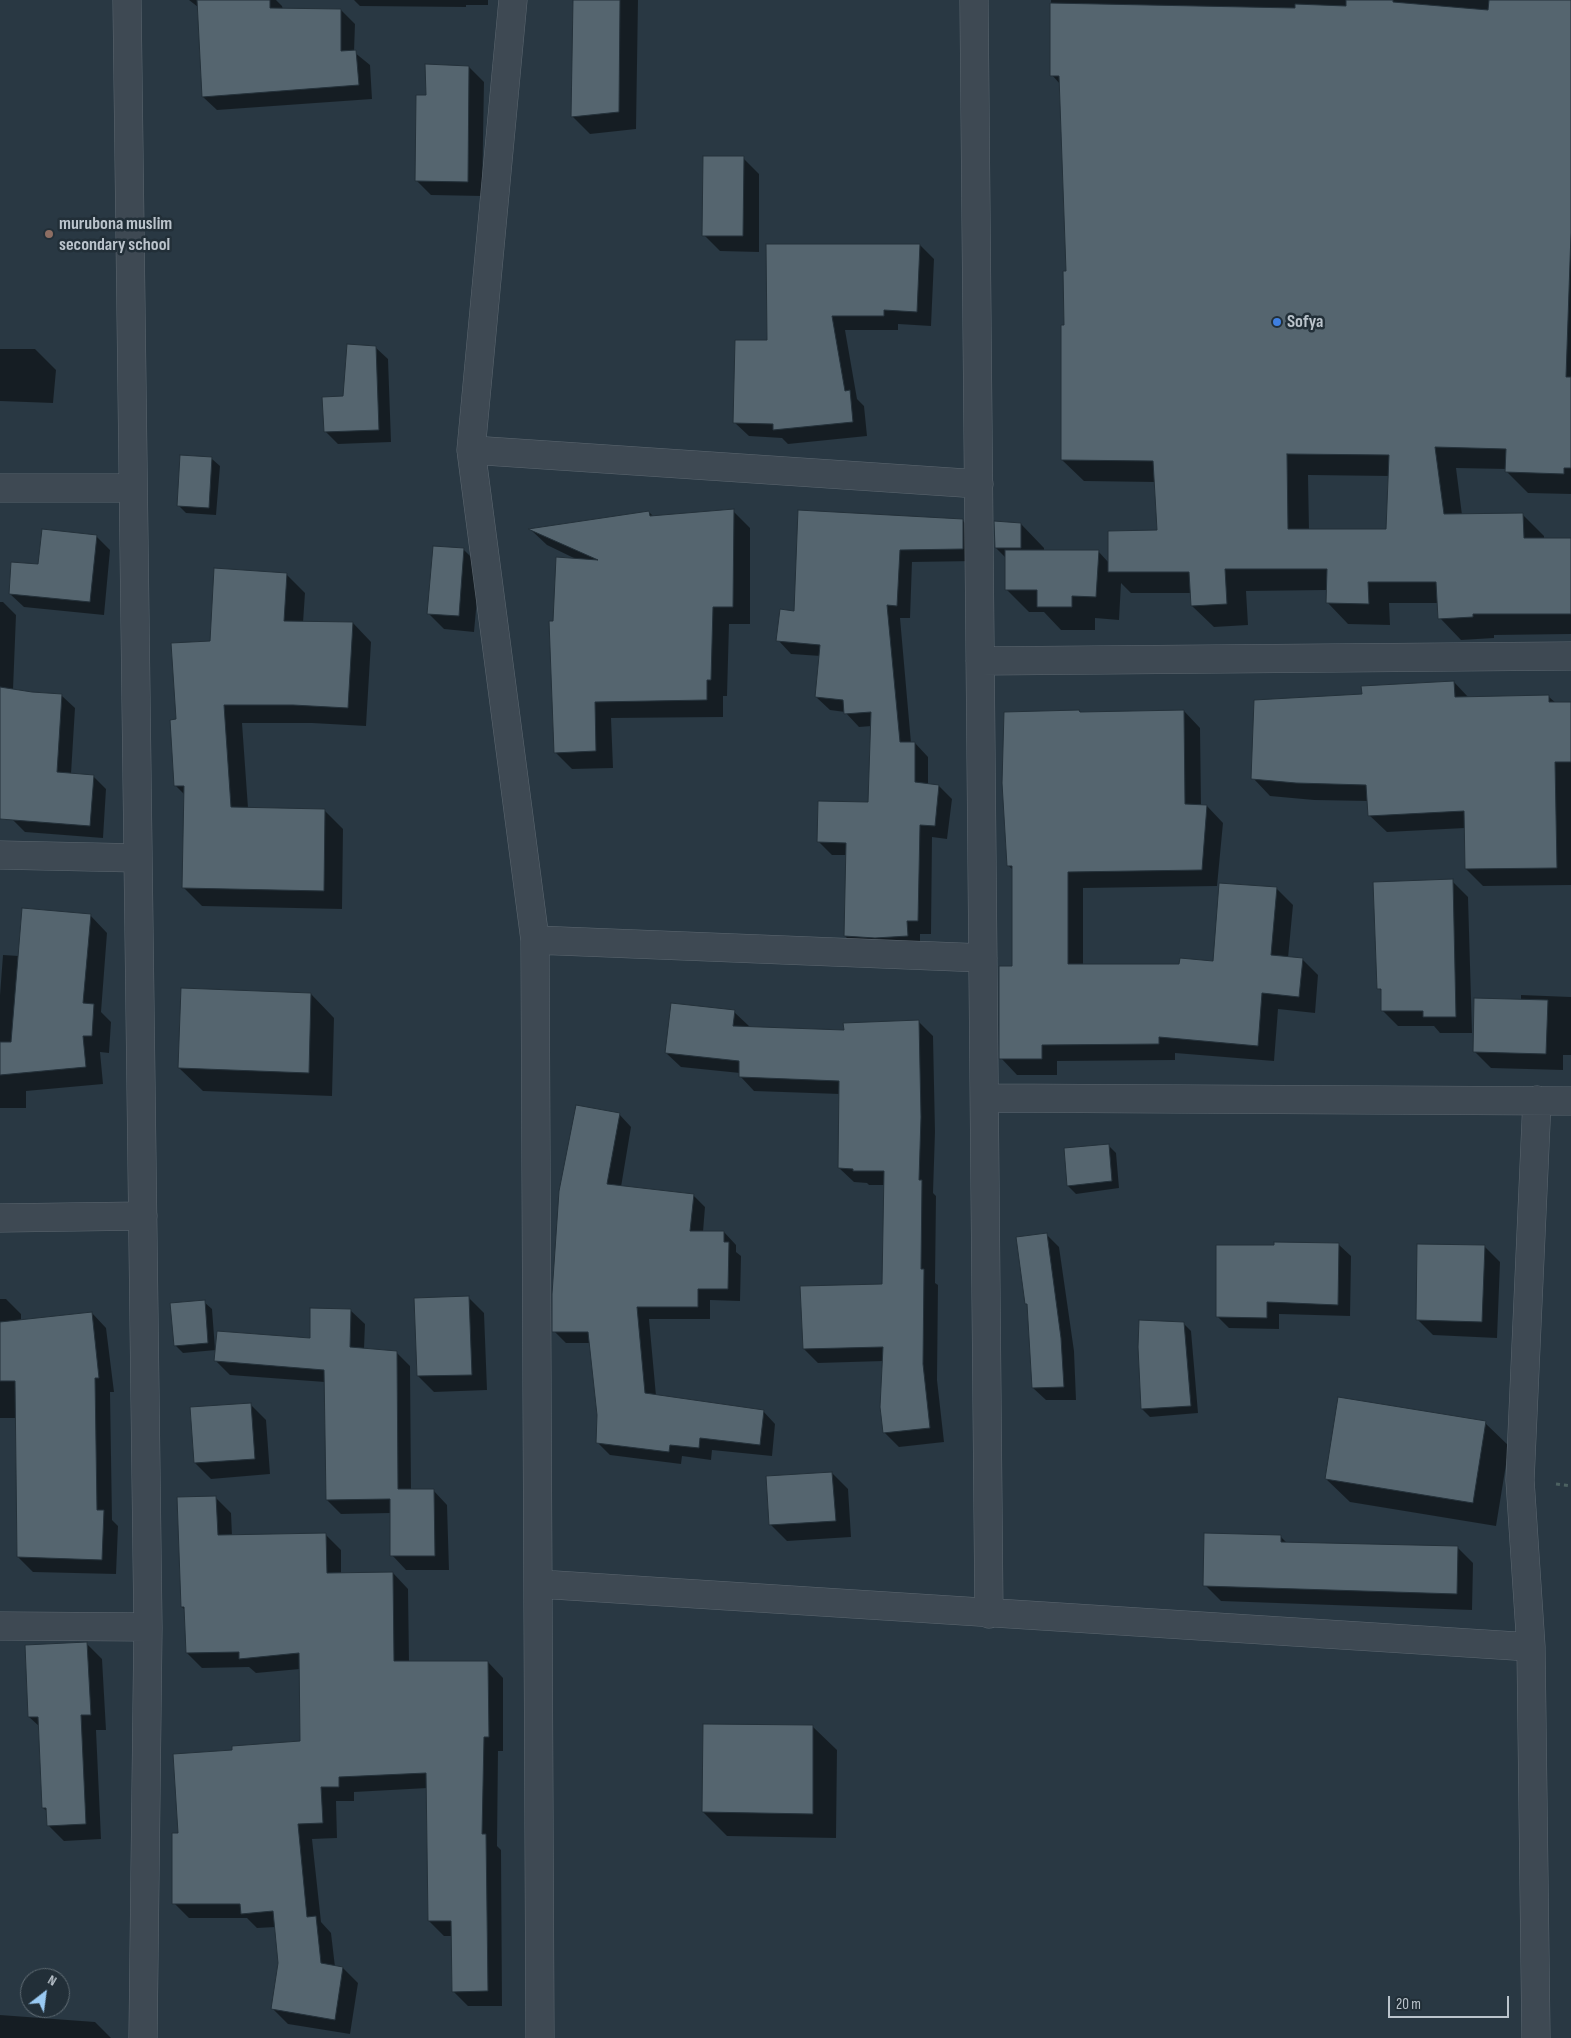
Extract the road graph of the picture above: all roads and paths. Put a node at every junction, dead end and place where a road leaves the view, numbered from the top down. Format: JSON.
{"nodes":[{"id":1,"x":127,"y":0,"type":"edge"},
{"id":2,"x":512,"y":0,"type":"edge"},
{"id":3,"x":974,"y":0,"type":"edge"},
{"id":4,"x":471,"y":450,"type":"junction"},
{"id":5,"x":979,"y":484,"type":"junction"},
{"id":6,"x":0,"y":488,"type":"edge"},
{"id":7,"x":133,"y":488,"type":"junction"},
{"id":8,"x":1571,"y":656,"type":"edge"},
{"id":9,"x":980,"y":661,"type":"junction"},
{"id":10,"x":0,"y":855,"type":"edge"},
{"id":11,"x":138,"y":858,"type":"junction"},
{"id":12,"x":535,"y":940,"type":"junction"},
{"id":13,"x":984,"y":958,"type":"junction"},
{"id":14,"x":985,"y":1098,"type":"junction"},
{"id":15,"x":1537,"y":1100,"type":"junction"},
{"id":16,"x":1571,"y":1101,"type":"edge"},
{"id":17,"x":143,"y":1216,"type":"junction"},
{"id":18,"x":0,"y":1218,"type":"edge"},
{"id":19,"x":539,"y":1584,"type":"junction"},
{"id":20,"x":989,"y":1614,"type":"junction"},
{"id":21,"x":0,"y":1626,"type":"edge"},
{"id":22,"x":148,"y":1627,"type":"junction"},
{"id":23,"x":1532,"y":1647,"type":"junction"},
{"id":24,"x":143,"y":2038,"type":"edge"},
{"id":25,"x":540,"y":2038,"type":"edge"},
{"id":26,"x":1536,"y":2038,"type":"edge"}],
"edges":[{"from":1,"to":7,"type":"street"},
{"from":2,"to":4,"type":"street"},
{"from":3,"to":5,"type":"street"},
{"from":4,"to":5,"type":"street"},
{"from":4,"to":12,"type":"street"},
{"from":5,"to":9,"type":"street"},
{"from":6,"to":7,"type":"street"},
{"from":7,"to":11,"type":"street"},
{"from":8,"to":9,"type":"street"},
{"from":9,"to":13,"type":"street"},
{"from":10,"to":11,"type":"street"},
{"from":11,"to":17,"type":"street"},
{"from":12,"to":13,"type":"street"},
{"from":12,"to":19,"type":"street"},
{"from":13,"to":14,"type":"street"},
{"from":14,"to":15,"type":"street"},
{"from":14,"to":20,"type":"street"},
{"from":15,"to":16,"type":"street"},
{"from":15,"to":23,"type":"street"},
{"from":17,"to":18,"type":"street"},
{"from":17,"to":22,"type":"street"},
{"from":19,"to":20,"type":"street"},
{"from":19,"to":25,"type":"street"},
{"from":20,"to":23,"type":"street"},
{"from":21,"to":22,"type":"street"},
{"from":22,"to":24,"type":"street"},
{"from":23,"to":26,"type":"street"}]}
